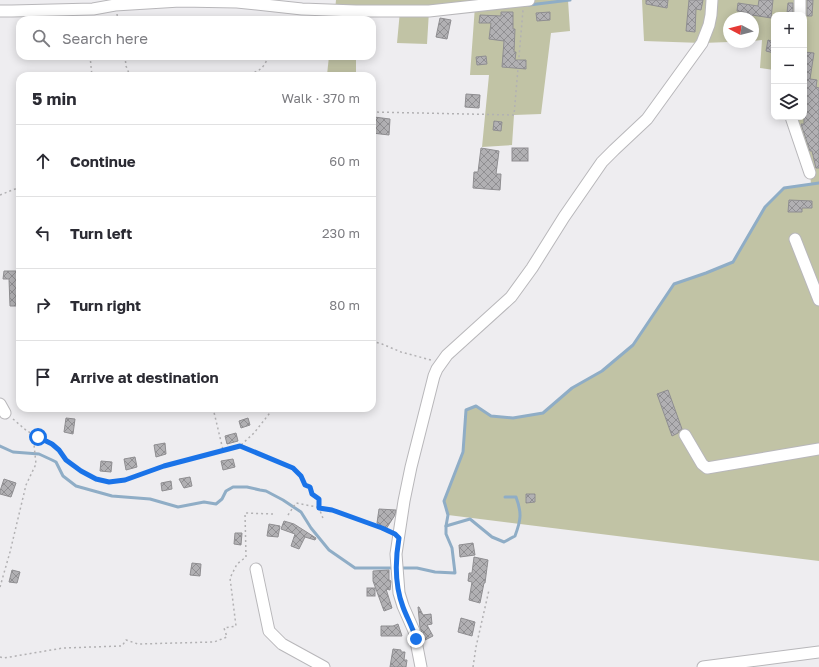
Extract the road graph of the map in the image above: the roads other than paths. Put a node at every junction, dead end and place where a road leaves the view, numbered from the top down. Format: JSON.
{"nodes":[{"id":1,"x":526,"y":0,"type":"edge"},
{"id":2,"x":712,"y":0,"type":"edge"},
{"id":3,"x":800,"y":0,"type":"edge"},
{"id":4,"x":0,"y":11,"type":"edge"},
{"id":5,"x":800,"y":12,"type":"edge"},
{"id":6,"x":792,"y":120,"type":"edge"},
{"id":7,"x":810,"y":173,"type":"dead end"},
{"id":8,"x":795,"y":239,"type":"dead end"},
{"id":9,"x":819,"y":300,"type":"edge"},
{"id":10,"x":685,"y":435,"type":"dead end"},
{"id":11,"x":819,"y":449,"type":"edge"},
{"id":12,"x":256,"y":569,"type":"dead end"},
{"id":13,"x":819,"y":652,"type":"edge"},
{"id":14,"x":324,"y":667,"type":"edge"},
{"id":15,"x":421,"y":667,"type":"edge"},
{"id":16,"x":704,"y":667,"type":"edge"}],
"edges":[{"from":1,"to":4,"type":"street"},
{"from":2,"to":15,"type":"street"},
{"from":3,"to":5,"type":"street"},
{"from":6,"to":7,"type":"street"},
{"from":8,"to":9,"type":"street"},
{"from":10,"to":11,"type":"street"},
{"from":12,"to":14,"type":"street"},
{"from":13,"to":16,"type":"street"}]}
